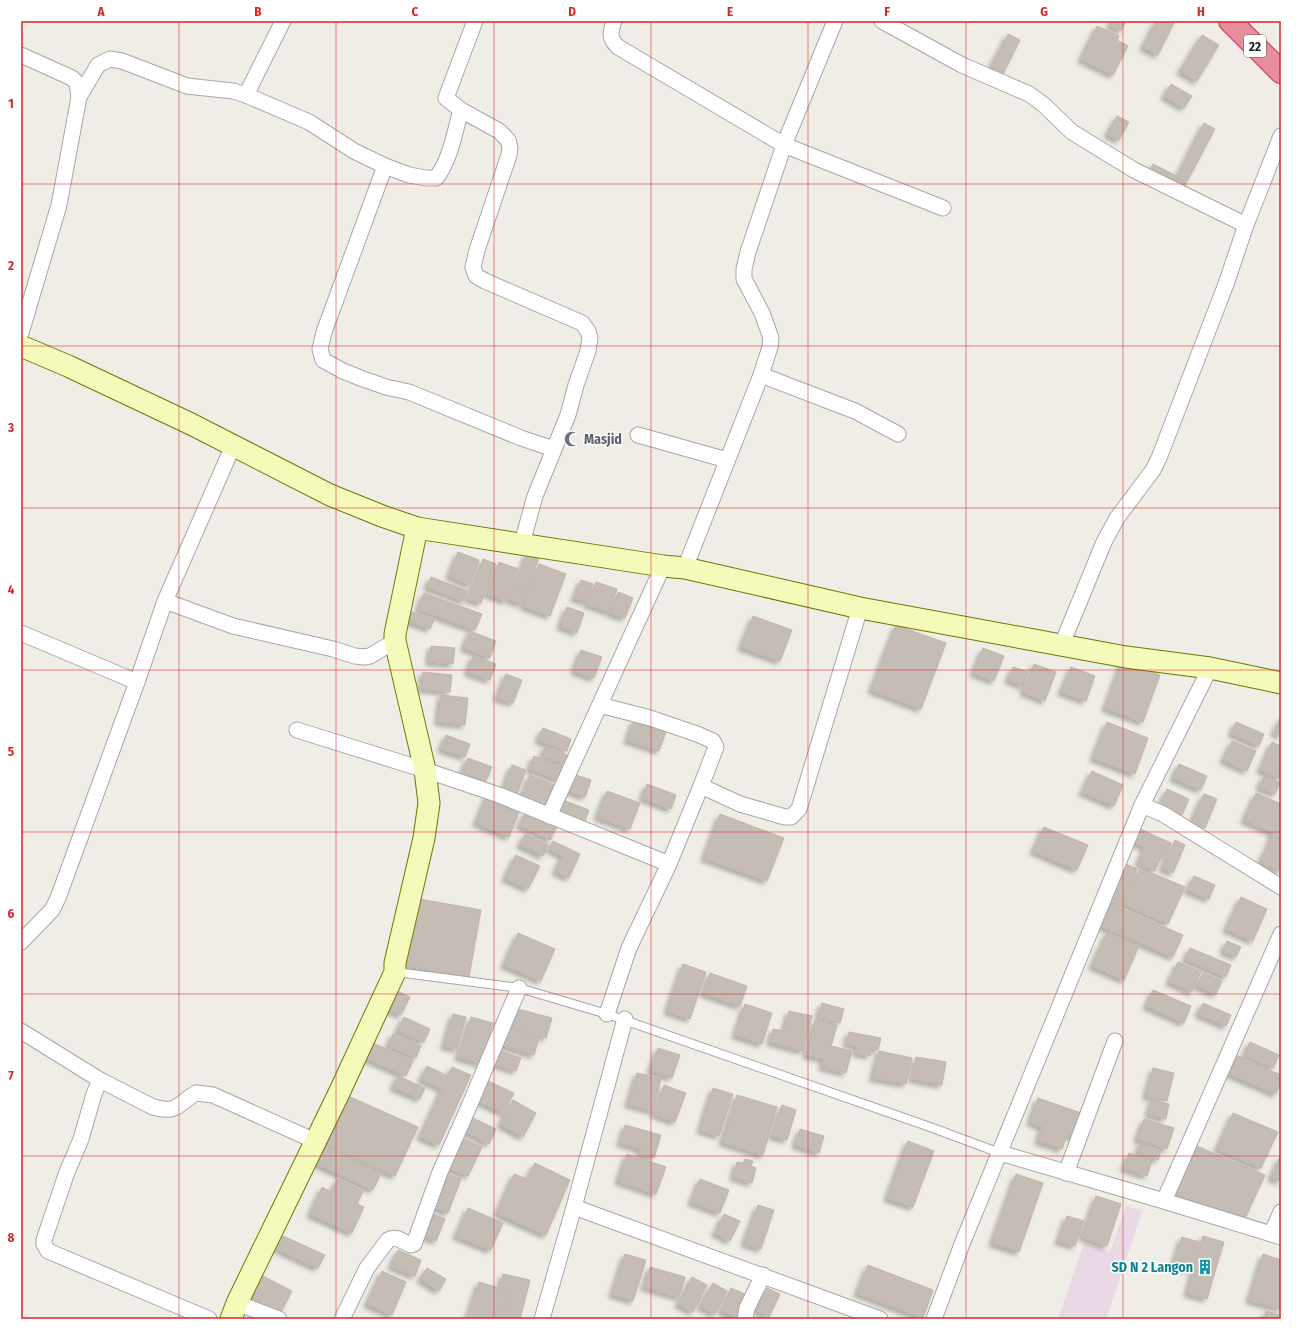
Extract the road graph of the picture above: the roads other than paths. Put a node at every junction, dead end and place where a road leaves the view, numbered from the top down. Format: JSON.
{"nodes":[{"id":1,"x":283,"y":21,"type":"edge"},
{"id":2,"x":476,"y":21,"type":"edge"},
{"id":3,"x":614,"y":21,"type":"edge"},
{"id":4,"x":835,"y":21,"type":"edge"},
{"id":5,"x":882,"y":21,"type":"edge"},
{"id":6,"x":1230,"y":21,"type":"edge"},
{"id":7,"x":21,"y":55,"type":"edge"},
{"id":8,"x":1281,"y":72,"type":"edge"},
{"id":9,"x":246,"y":95,"type":"junction"},
{"id":10,"x":80,"y":97,"type":"junction"},
{"id":11,"x":462,"y":110,"type":"junction"},
{"id":12,"x":1281,"y":136,"type":"edge"},
{"id":13,"x":784,"y":145,"type":"junction"},
{"id":14,"x":385,"y":166,"type":"junction"},
{"id":15,"x":943,"y":208,"type":"dead end"},
{"id":16,"x":1246,"y":225,"type":"junction"},
{"id":17,"x":21,"y":333,"type":"edge"},
{"id":18,"x":21,"y":346,"type":"edge"},
{"id":19,"x":761,"y":375,"type":"junction"},
{"id":20,"x":898,"y":434,"type":"dead end"},
{"id":21,"x":638,"y":435,"type":"dead end"},
{"id":22,"x":233,"y":446,"type":"junction"},
{"id":23,"x":554,"y":449,"type":"junction"},
{"id":24,"x":727,"y":460,"type":"junction"},
{"id":25,"x":417,"y":528,"type":"junction"},
{"id":26,"x":522,"y":543,"type":"junction"},
{"id":27,"x":663,"y":566,"type":"junction"},
{"id":28,"x":685,"y":568,"type":"junction"},
{"id":29,"x":165,"y":601,"type":"junction"},
{"id":30,"x":860,"y":608,"type":"junction"},
{"id":31,"x":21,"y":633,"type":"edge"},
{"id":32,"x":395,"y":641,"type":"junction"},
{"id":33,"x":1062,"y":644,"type":"junction"},
{"id":34,"x":1210,"y":668,"type":"junction"},
{"id":35,"x":137,"y":682,"type":"junction"},
{"id":36,"x":1281,"y":683,"type":"edge"},
{"id":37,"x":600,"y":705,"type":"junction"},
{"id":38,"x":297,"y":730,"type":"dead end"},
{"id":39,"x":425,"y":770,"type":"junction"},
{"id":40,"x":701,"y":786,"type":"junction"},
{"id":41,"x":1142,"y":805,"type":"junction"},
{"id":42,"x":549,"y":816,"type":"junction"},
{"id":43,"x":669,"y":864,"type":"junction"},
{"id":44,"x":1281,"y":887,"type":"edge"},
{"id":45,"x":1281,"y":934,"type":"edge"},
{"id":46,"x":21,"y":942,"type":"edge"},
{"id":47,"x":395,"y":972,"type":"junction"},
{"id":48,"x":519,"y":988,"type":"junction"},
{"id":49,"x":607,"y":1014,"type":"junction"},
{"id":50,"x":626,"y":1019,"type":"junction"},
{"id":51,"x":21,"y":1031,"type":"edge"},
{"id":52,"x":1115,"y":1041,"type":"dead end"},
{"id":53,"x":100,"y":1080,"type":"junction"},
{"id":54,"x":315,"y":1141,"type":"junction"},
{"id":55,"x":1000,"y":1153,"type":"junction"},
{"id":56,"x":1066,"y":1173,"type":"junction"},
{"id":57,"x":1164,"y":1201,"type":"junction"},
{"id":58,"x":574,"y":1207,"type":"junction"},
{"id":59,"x":1281,"y":1212,"type":"edge"},
{"id":60,"x":1276,"y":1236,"type":"edge"},
{"id":61,"x":763,"y":1275,"type":"junction"},
{"id":62,"x":234,"y":1311,"type":"edge"},
{"id":63,"x":209,"y":1319,"type":"edge"},
{"id":64,"x":279,"y":1319,"type":"edge"},
{"id":65,"x":342,"y":1319,"type":"edge"},
{"id":66,"x":542,"y":1319,"type":"edge"},
{"id":67,"x":744,"y":1319,"type":"edge"},
{"id":68,"x":880,"y":1319,"type":"edge"},
{"id":69,"x":934,"y":1319,"type":"edge"}],
"edges":[{"from":1,"to":9,"type":"street"},
{"from":2,"to":11,"type":"street"},
{"from":3,"to":13,"type":"street"},
{"from":4,"to":13,"type":"street"},
{"from":5,"to":16,"type":"street"},
{"from":6,"to":8,"type":"highway","number":"22"},
{"from":7,"to":10,"type":"street"},
{"from":9,"to":10,"type":"street"},
{"from":9,"to":14,"type":"street"},
{"from":10,"to":17,"type":"street"},
{"from":11,"to":14,"type":"street"},
{"from":11,"to":23,"type":"street"},
{"from":12,"to":16,"type":"street"},
{"from":13,"to":15,"type":"street"},
{"from":13,"to":19,"type":"street"},
{"from":14,"to":23,"type":"street"},
{"from":16,"to":33,"type":"street"},
{"from":18,"to":22,"type":"street"},
{"from":19,"to":20,"type":"street"},
{"from":19,"to":24,"type":"street"},
{"from":21,"to":24,"type":"street"},
{"from":22,"to":25,"type":"street"},
{"from":22,"to":29,"type":"street"},
{"from":23,"to":26,"type":"street"},
{"from":24,"to":28,"type":"street"},
{"from":25,"to":26,"type":"street"},
{"from":25,"to":32,"type":"street"},
{"from":26,"to":27,"type":"street"},
{"from":27,"to":28,"type":"street"},
{"from":27,"to":37,"type":"street"},
{"from":28,"to":30,"type":"street"},
{"from":29,"to":32,"type":"street"},
{"from":29,"to":35,"type":"street"},
{"from":30,"to":33,"type":"street"},
{"from":30,"to":40,"type":"street"},
{"from":31,"to":35,"type":"street"},
{"from":32,"to":39,"type":"street"},
{"from":33,"to":34,"type":"street"},
{"from":34,"to":36,"type":"street"},
{"from":34,"to":41,"type":"street"},
{"from":35,"to":46,"type":"street"},
{"from":37,"to":40,"type":"street"},
{"from":37,"to":42,"type":"street"},
{"from":38,"to":39,"type":"street"},
{"from":39,"to":42,"type":"street"},
{"from":39,"to":47,"type":"street"},
{"from":40,"to":43,"type":"street"},
{"from":41,"to":44,"type":"street"},
{"from":41,"to":55,"type":"street"},
{"from":42,"to":43,"type":"street"},
{"from":43,"to":49,"type":"street"},
{"from":45,"to":57,"type":"street"},
{"from":47,"to":48,"type":"lane"},
{"from":47,"to":54,"type":"street"},
{"from":48,"to":49,"type":"lane"},
{"from":48,"to":65,"type":"street"},
{"from":49,"to":50,"type":"lane"},
{"from":50,"to":55,"type":"lane"},
{"from":50,"to":58,"type":"street"},
{"from":51,"to":53,"type":"street"},
{"from":52,"to":56,"type":"street"},
{"from":53,"to":54,"type":"street"},
{"from":53,"to":63,"type":"street"},
{"from":54,"to":62,"type":"street"},
{"from":55,"to":56,"type":"street"},
{"from":55,"to":69,"type":"street"},
{"from":56,"to":57,"type":"street"},
{"from":57,"to":60,"type":"street"},
{"from":58,"to":61,"type":"street"},
{"from":58,"to":66,"type":"street"},
{"from":59,"to":60,"type":"street"},
{"from":61,"to":67,"type":"street"},
{"from":61,"to":68,"type":"street"},
{"from":62,"to":64,"type":"street"}]}
